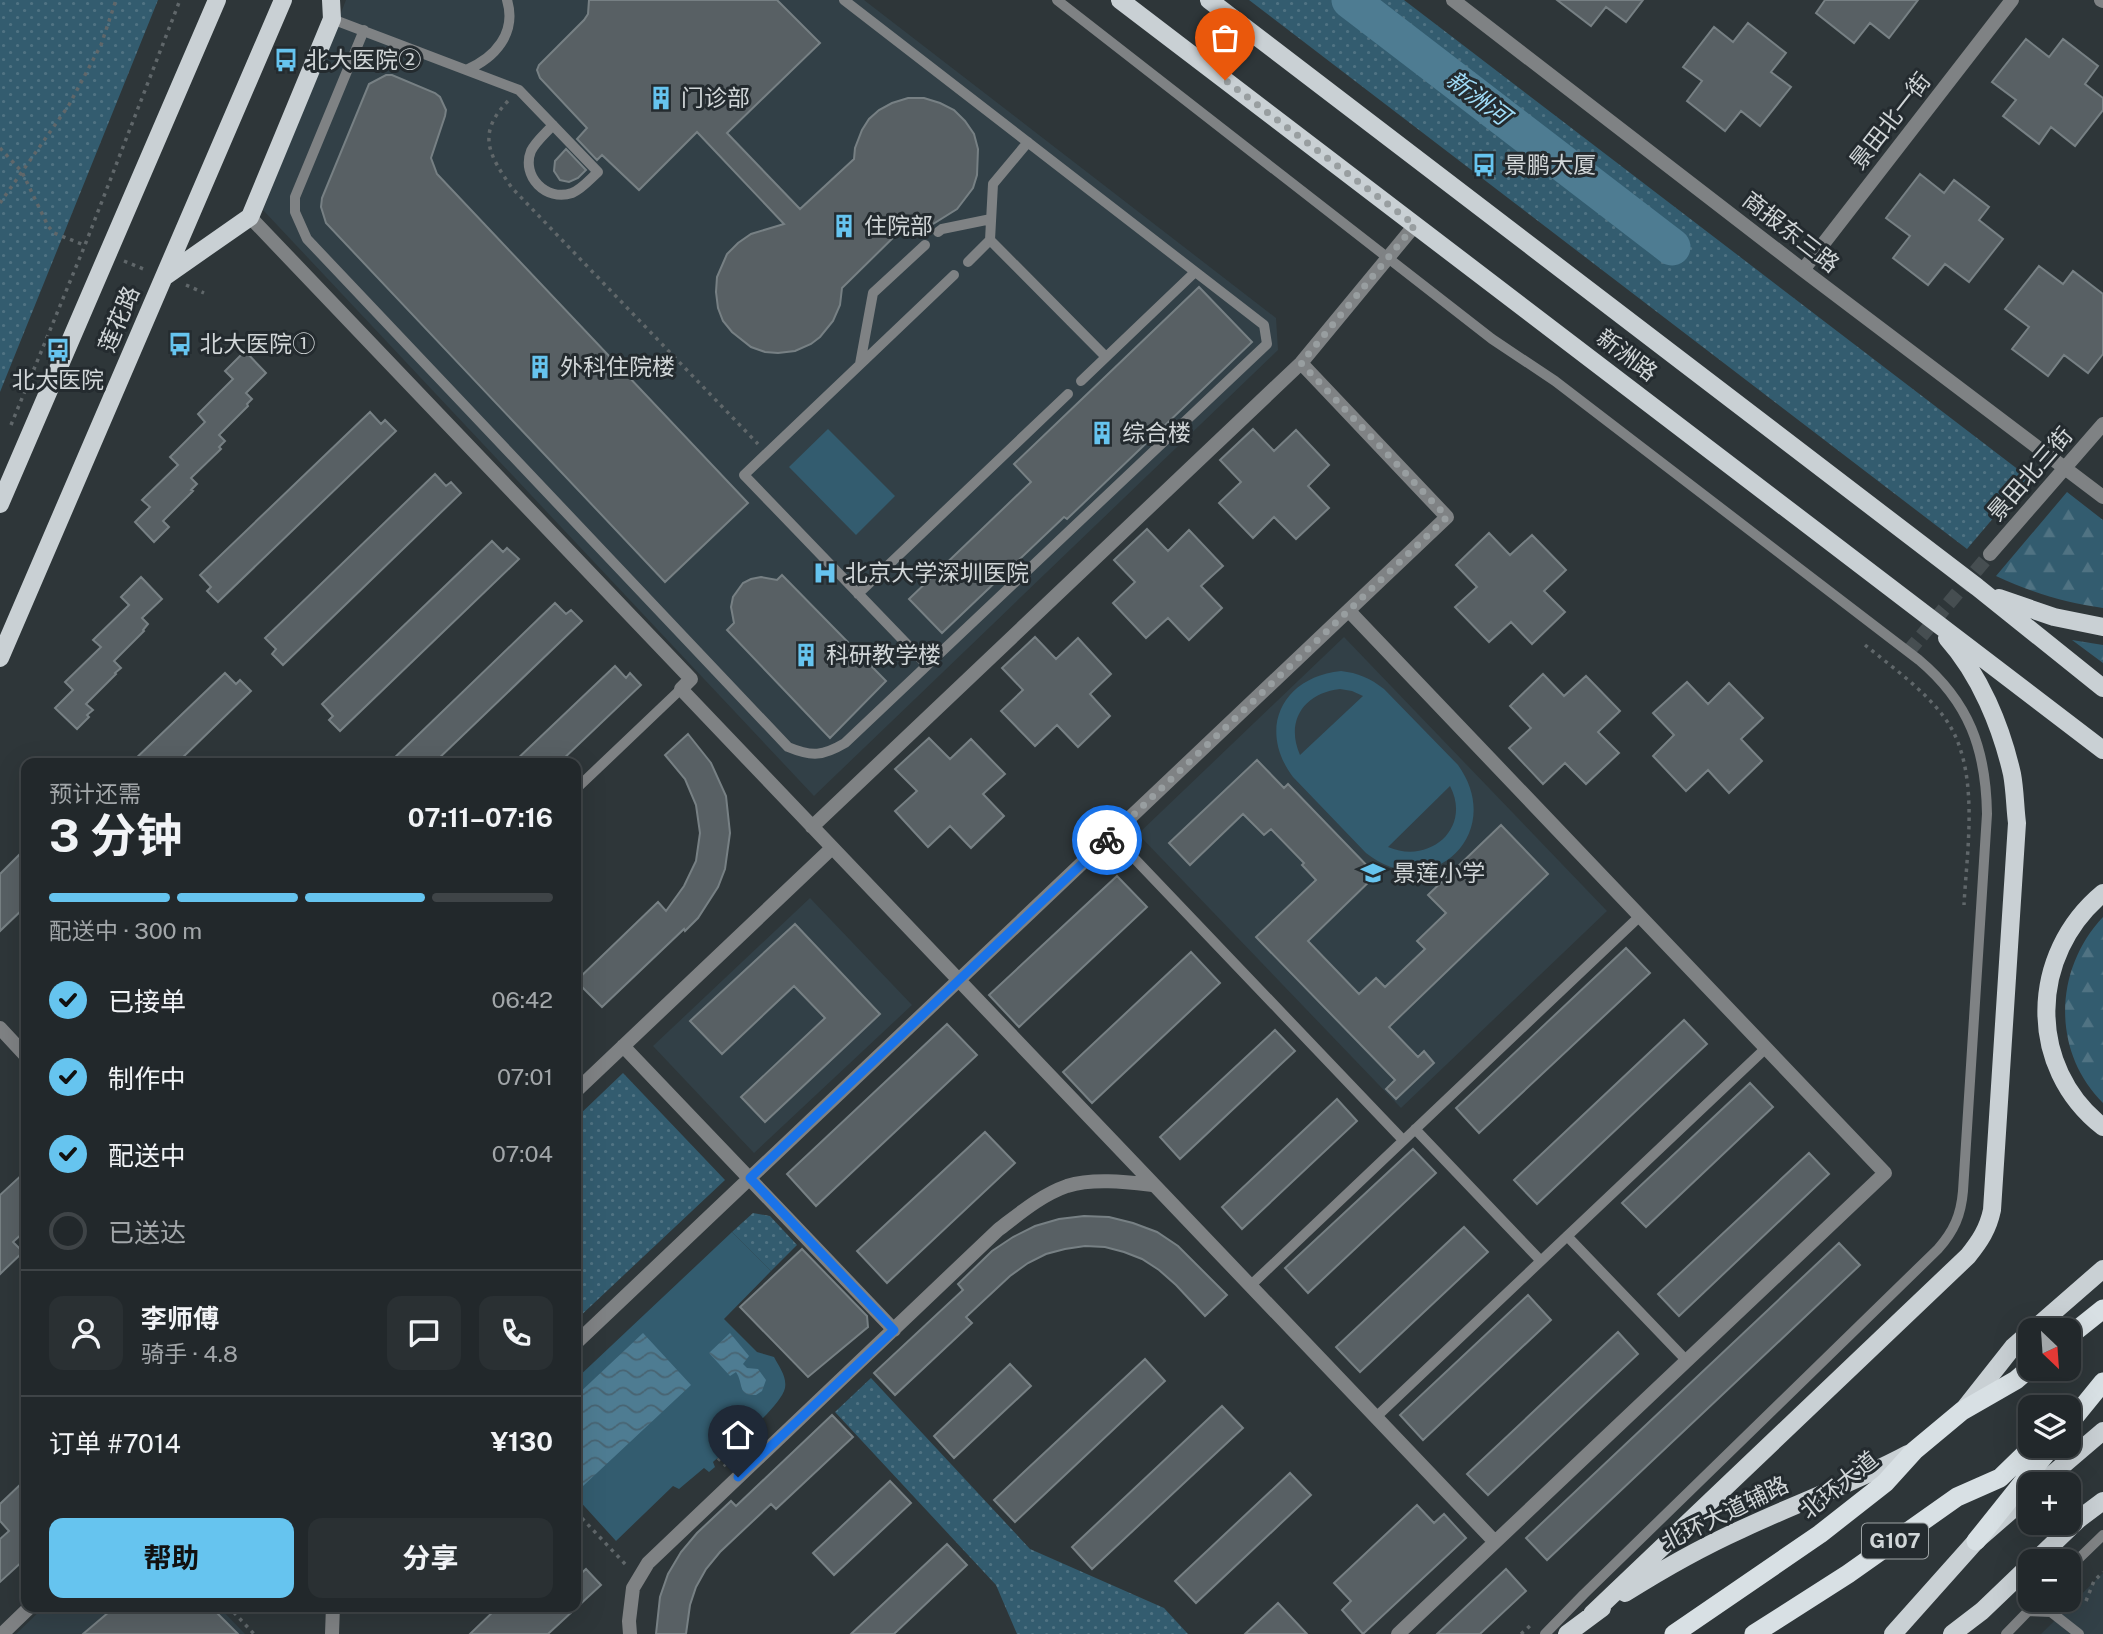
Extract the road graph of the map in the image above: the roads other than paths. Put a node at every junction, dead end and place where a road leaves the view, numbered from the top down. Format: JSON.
{"nodes":[{"id":1,"x":217,"y":0,"type":"edge"},
{"id":2,"x":283,"y":0,"type":"edge"},
{"id":3,"x":331,"y":0,"type":"edge"},
{"id":4,"x":507,"y":0,"type":"edge"},
{"id":5,"x":844,"y":0,"type":"edge"},
{"id":6,"x":1057,"y":0,"type":"edge"},
{"id":7,"x":1120,"y":0,"type":"edge"},
{"id":8,"x":1209,"y":0,"type":"edge"},
{"id":9,"x":1453,"y":0,"type":"edge"},
{"id":10,"x":2012,"y":0,"type":"edge"},
{"id":11,"x":332,"y":19,"type":"junction"},
{"id":12,"x":364,"y":30,"type":"junction"},
{"id":13,"x":466,"y":70,"type":"junction"},
{"id":14,"x":553,"y":125,"type":"junction"},
{"id":15,"x":1028,"y":142,"type":"junction"},
{"id":16,"x":250,"y":217,"type":"junction"},
{"id":17,"x":991,"y":219,"type":"junction"},
{"id":18,"x":1415,"y":225,"type":"junction"},
{"id":19,"x":938,"y":232,"type":"dead end"},
{"id":20,"x":990,"y":240,"type":"junction"},
{"id":21,"x":925,"y":245,"type":"dead end"},
{"id":22,"x":1389,"y":258,"type":"junction"},
{"id":23,"x":968,"y":262,"type":"dead end"},
{"id":24,"x":1803,"y":270,"type":"junction"},
{"id":25,"x":1195,"y":272,"type":"junction"},
{"id":26,"x":954,"y":275,"type":"dead end"},
{"id":27,"x":164,"y":277,"type":"junction"},
{"id":28,"x":1106,"y":357,"type":"junction"},
{"id":29,"x":1301,"y":363,"type":"junction"},
{"id":30,"x":860,"y":365,"type":"junction"},
{"id":31,"x":1082,"y":381,"type":"dead end"},
{"id":32,"x":1068,"y":394,"type":"dead end"},
{"id":33,"x":2103,"y":424,"type":"edge"},
{"id":34,"x":2064,"y":467,"type":"junction"},
{"id":35,"x":2103,"y":497,"type":"edge"},
{"id":36,"x":0,"y":504,"type":"edge"},
{"id":37,"x":1990,"y":554,"type":"tunnel mouth"},
{"id":38,"x":1977,"y":587,"type":"junction"},
{"id":39,"x":858,"y":594,"type":"junction"},
{"id":40,"x":1349,"y":611,"type":"junction"},
{"id":41,"x":1924,"y":612,"type":"junction"},
{"id":42,"x":2103,"y":627,"type":"edge"},
{"id":43,"x":0,"y":658,"type":"edge"},
{"id":44,"x":927,"y":666,"type":"junction"},
{"id":45,"x":2103,"y":688,"type":"edge"},
{"id":46,"x":681,"y":689,"type":"junction"},
{"id":47,"x":2103,"y":750,"type":"edge"},
{"id":48,"x":581,"y":784,"type":"edge"},
{"id":49,"x":812,"y":827,"type":"junction"},
{"id":50,"x":1112,"y":835,"type":"junction"},
{"id":51,"x":832,"y":848,"type":"junction"},
{"id":52,"x":2103,"y":893,"type":"edge"},
{"id":53,"x":1640,"y":916,"type":"junction"},
{"id":54,"x":958,"y":981,"type":"junction"},
{"id":55,"x":0,"y":1028,"type":"edge"},
{"id":56,"x":623,"y":1046,"type":"junction"},
{"id":57,"x":1766,"y":1048,"type":"junction"},
{"id":58,"x":21,"y":1051,"type":"edge"},
{"id":59,"x":581,"y":1086,"type":"edge"},
{"id":60,"x":2103,"y":1127,"type":"edge"},
{"id":61,"x":1415,"y":1129,"type":"junction"},
{"id":62,"x":1403,"y":1140,"type":"junction"},
{"id":63,"x":750,"y":1178,"type":"junction"},
{"id":64,"x":1153,"y":1185,"type":"junction"},
{"id":65,"x":1567,"y":1236,"type":"junction"},
{"id":66,"x":1541,"y":1261,"type":"junction"},
{"id":67,"x":2103,"y":1269,"type":"edge"},
{"id":68,"x":1250,"y":1286,"type":"junction"},
{"id":69,"x":2103,"y":1309,"type":"edge"},
{"id":70,"x":2046,"y":1318,"type":"edge"},
{"id":71,"x":2081,"y":1327,"type":"edge"},
{"id":72,"x":894,"y":1330,"type":"junction"},
{"id":73,"x":581,"y":1338,"type":"edge"},
{"id":74,"x":2018,"y":1343,"type":"edge"},
{"id":75,"x":1687,"y":1361,"type":"junction"},
{"id":76,"x":2018,"y":1378,"type":"edge"},
{"id":77,"x":2103,"y":1380,"type":"edge"},
{"id":78,"x":2081,"y":1399,"type":"edge"},
{"id":79,"x":2081,"y":1408,"type":"edge"},
{"id":80,"x":1962,"y":1411,"type":"junction"},
{"id":81,"x":1375,"y":1418,"type":"junction"},
{"id":82,"x":2103,"y":1431,"type":"edge"},
{"id":83,"x":1914,"y":1451,"type":"junction"},
{"id":84,"x":2021,"y":1458,"type":"edge"},
{"id":85,"x":2042,"y":1458,"type":"edge"},
{"id":86,"x":2056,"y":1472,"type":"edge"},
{"id":87,"x":2103,"y":1501,"type":"edge"},
{"id":88,"x":2018,"y":1504,"type":"edge"},
{"id":89,"x":2103,"y":1535,"type":"edge"},
{"id":90,"x":1976,"y":1541,"type":"junction"},
{"id":91,"x":1495,"y":1542,"type":"junction"},
{"id":92,"x":2048,"y":1549,"type":"edge"},
{"id":93,"x":2081,"y":1556,"type":"edge"},
{"id":94,"x":2018,"y":1576,"type":"edge"},
{"id":95,"x":25,"y":1612,"type":"edge"},
{"id":96,"x":332,"y":1612,"type":"edge"},
{"id":97,"x":2027,"y":1612,"type":"edge"},
{"id":98,"x":2051,"y":1612,"type":"edge"},
{"id":99,"x":1592,"y":1614,"type":"junction"},
{"id":100,"x":2,"y":1634,"type":"edge"},
{"id":101,"x":332,"y":1634,"type":"edge"},
{"id":102,"x":630,"y":1634,"type":"edge"},
{"id":103,"x":1398,"y":1634,"type":"edge"},
{"id":104,"x":1545,"y":1634,"type":"edge"},
{"id":105,"x":1567,"y":1634,"type":"edge"},
{"id":106,"x":1674,"y":1634,"type":"edge"},
{"id":107,"x":1754,"y":1634,"type":"edge"},
{"id":108,"x":1893,"y":1634,"type":"edge"},
{"id":109,"x":1952,"y":1634,"type":"edge"},
{"id":110,"x":2007,"y":1634,"type":"edge"},
{"id":111,"x":2079,"y":1634,"type":"edge"}],
"edges":[{"from":1,"to":36,"type":"main road","name":"莲花路"},
{"from":2,"to":27,"type":"main road","name":"莲花路"},
{"from":3,"to":11,"type":"main road"},
{"from":4,"to":13,"type":"lane"},
{"from":5,"to":15,"type":"lane"},
{"from":6,"to":22,"type":"lane"},
{"from":7,"to":18,"type":"main road","name":"新洲路"},
{"from":8,"to":38,"type":"main road","name":"新洲路"},
{"from":9,"to":24,"type":"street","name":"商报东三路"},
{"from":10,"to":24,"type":"street","name":"景田北一街"},
{"from":11,"to":12,"type":"lane"},
{"from":11,"to":16,"type":"main road"},
{"from":12,"to":13,"type":"lane"},
{"from":12,"to":44,"type":"lane"},
{"from":13,"to":14,"type":"lane"},
{"from":14,"to":14,"type":"lane"},
{"from":15,"to":17,"type":"lane"},
{"from":15,"to":25,"type":"lane"},
{"from":16,"to":27,"type":"main road"},
{"from":16,"to":46,"type":"street"},
{"from":17,"to":19,"type":"lane"},
{"from":17,"to":20,"type":"lane"},
{"from":18,"to":22,"type":"street"},
{"from":18,"to":41,"type":"main road","name":"新洲路"},
{"from":20,"to":23,"type":"lane"},
{"from":20,"to":28,"type":"lane"},
{"from":21,"to":30,"type":"lane"},
{"from":22,"to":29,"type":"street"},
{"from":22,"to":104,"type":"lane"},
{"from":24,"to":34,"type":"street","name":"商报东三路"},
{"from":25,"to":28,"type":"lane"},
{"from":25,"to":44,"type":"lane"},
{"from":26,"to":30,"type":"lane"},
{"from":27,"to":43,"type":"main road","name":"莲花路"},
{"from":28,"to":31,"type":"lane"},
{"from":29,"to":40,"type":"street"},
{"from":29,"to":49,"type":"street"},
{"from":30,"to":39,"type":"lane"},
{"from":32,"to":39,"type":"lane"},
{"from":33,"to":34,"type":"street","name":"景田北三街"},
{"from":34,"to":35,"type":"street","name":"商报东三路"},
{"from":34,"to":37,"type":"street","name":"景田北三街"},
{"from":38,"to":42,"type":"main road"},
{"from":38,"to":45,"type":"main road","name":"新洲路"},
{"from":39,"to":44,"type":"lane"},
{"from":40,"to":50,"type":"street"},
{"from":40,"to":53,"type":"street"},
{"from":41,"to":47,"type":"main road","name":"新洲路"},
{"from":41,"to":99,"type":"main road"},
{"from":46,"to":48,"type":"lane"},
{"from":46,"to":49,"type":"street"},
{"from":49,"to":51,"type":"street"},
{"from":50,"to":54,"type":"street"},
{"from":50,"to":62,"type":"lane"},
{"from":51,"to":54,"type":"street"},
{"from":51,"to":56,"type":"street"},
{"from":52,"to":60,"type":"main road"},
{"from":53,"to":57,"type":"street"},
{"from":53,"to":61,"type":"lane"},
{"from":54,"to":63,"type":"street"},
{"from":54,"to":64,"type":"street"},
{"from":55,"to":58,"type":"street"},
{"from":56,"to":59,"type":"street"},
{"from":56,"to":63,"type":"street"},
{"from":57,"to":65,"type":"lane"},
{"from":57,"to":75,"type":"street"},
{"from":61,"to":62,"type":"lane"},
{"from":61,"to":66,"type":"lane"},
{"from":62,"to":68,"type":"lane"},
{"from":63,"to":72,"type":"street"},
{"from":63,"to":73,"type":"street"},
{"from":64,"to":68,"type":"street"},
{"from":64,"to":72,"type":"street"},
{"from":65,"to":66,"type":"lane"},
{"from":65,"to":75,"type":"lane"},
{"from":66,"to":81,"type":"lane"},
{"from":67,"to":70,"type":"main road"},
{"from":68,"to":81,"type":"street"},
{"from":69,"to":71,"type":"highway"},
{"from":72,"to":102,"type":"street"},
{"from":74,"to":80,"type":"main road"},
{"from":75,"to":91,"type":"street"},
{"from":76,"to":80,"type":"highway","name":"北环大道","number":"G107"},
{"from":77,"to":78,"type":"highway"},
{"from":77,"to":79,"type":"highway"},
{"from":80,"to":83,"type":"highway","name":"北环大道","number":"G107"},
{"from":81,"to":91,"type":"street"},
{"from":82,"to":86,"type":"main road"},
{"from":83,"to":99,"type":"main road","name":"北环大道辅路"},
{"from":83,"to":106,"type":"highway","name":"北环大道","number":"G107"},
{"from":84,"to":107,"type":"highway","number":"G107"},
{"from":85,"to":90,"type":"highway"},
{"from":87,"to":92,"type":"main road"},
{"from":88,"to":90,"type":"main road"},
{"from":89,"to":93,"type":"lane"},
{"from":90,"to":108,"type":"main road"},
{"from":91,"to":103,"type":"street"},
{"from":94,"to":109,"type":"main road"},
{"from":95,"to":100,"type":"street"},
{"from":96,"to":101,"type":"street"},
{"from":97,"to":110,"type":"lane"},
{"from":98,"to":111,"type":"lane"},
{"from":99,"to":105,"type":"main road","name":"北环大道辅路"}]}
